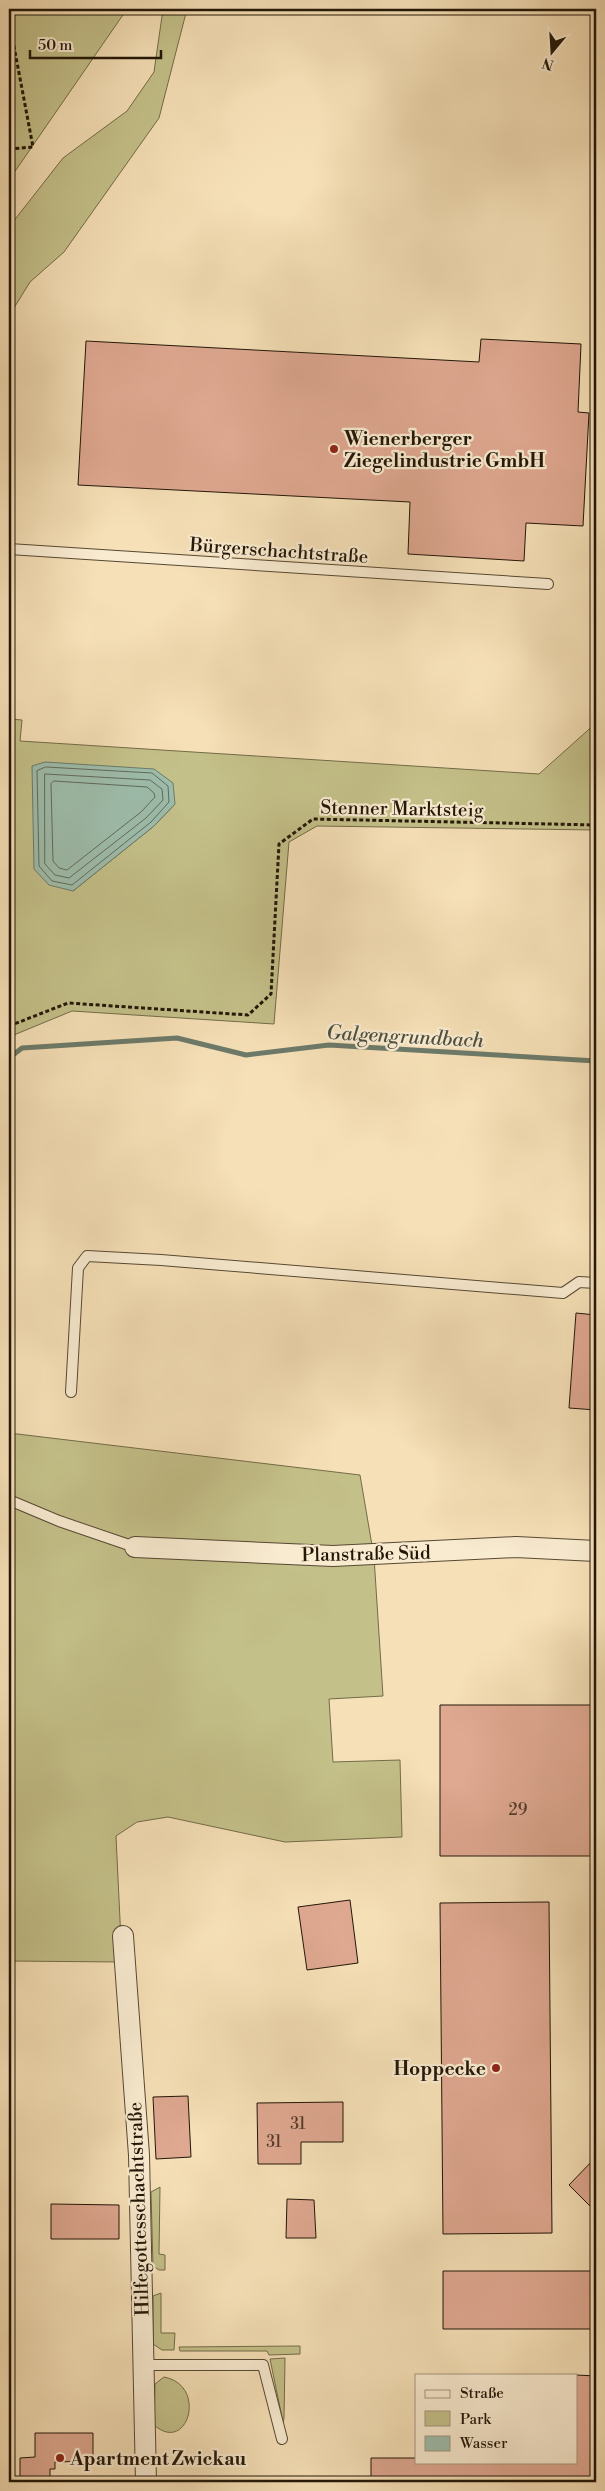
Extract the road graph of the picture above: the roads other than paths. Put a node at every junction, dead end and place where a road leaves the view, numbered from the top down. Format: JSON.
{"nodes":[{"id":1,"x":9,"y":549,"type":"edge"},
{"id":2,"x":548,"y":584,"type":"dead end"},
{"id":3,"x":596,"y":1283,"type":"edge"},
{"id":4,"x":71,"y":1392,"type":"dead end"},
{"id":5,"x":9,"y":1500,"type":"edge"},
{"id":6,"x":135,"y":1547,"type":"joint"},
{"id":7,"x":596,"y":1552,"type":"edge"},
{"id":8,"x":124,"y":1936,"type":"dead end"},
{"id":9,"x":144,"y":2365,"type":"junction"},
{"id":10,"x":282,"y":2440,"type":"dead end"},
{"id":11,"x":146,"y":2482,"type":"edge"}],
"edges":[{"from":1,"to":2,"type":"lane","name":"Bürgerschachtstraße"},
{"from":3,"to":4,"type":"lane"},
{"from":5,"to":6,"type":"lane"},
{"from":6,"to":7,"type":"street","name":"Planstraße Süd"},
{"from":8,"to":9,"type":"street","name":"Hilfegottesschachtstraße"},
{"from":9,"to":10,"type":"lane"},
{"from":9,"to":11,"type":"street","name":"Hilfegottesschachtstraße"}]}
